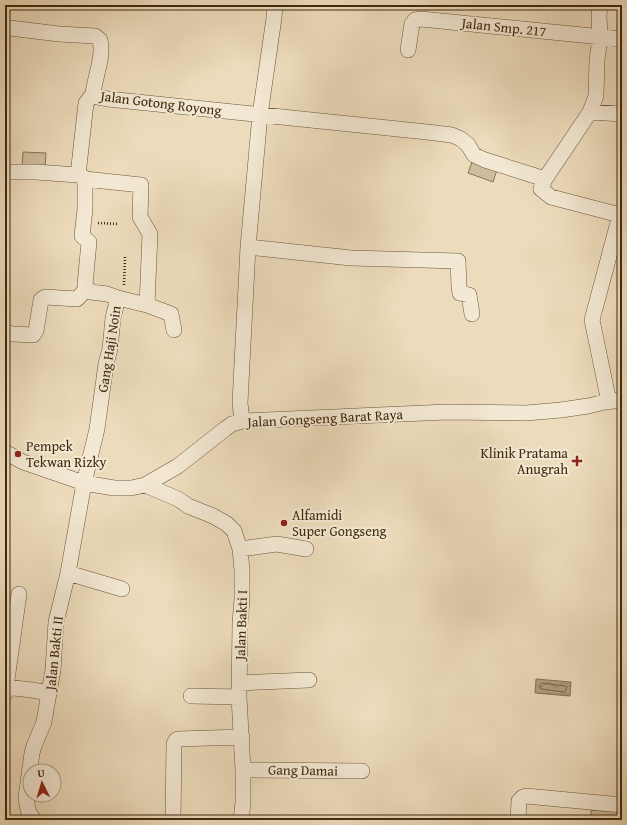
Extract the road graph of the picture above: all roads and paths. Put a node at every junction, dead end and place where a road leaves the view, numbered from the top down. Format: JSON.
{"nodes":[{"id":1,"x":274,"y":5,"type":"edge"},
{"id":2,"x":600,"y":5,"type":"edge"},
{"id":3,"x":5,"y":28,"type":"edge"},
{"id":4,"x":600,"y":37,"type":"junction"},
{"id":5,"x":622,"y":39,"type":"edge"},
{"id":6,"x":408,"y":50,"type":"dead end"},
{"id":7,"x":93,"y":94,"type":"junction"},
{"id":8,"x":590,"y":112,"type":"junction"},
{"id":9,"x":622,"y":114,"type":"edge"},
{"id":10,"x":260,"y":115,"type":"junction"},
{"id":11,"x":5,"y":172,"type":"edge"},
{"id":12,"x":82,"y":177,"type":"junction"},
{"id":13,"x":545,"y":179,"type":"junction"},
{"id":14,"x":621,"y":214,"type":"edge"},
{"id":15,"x":83,"y":222,"type":"junction"},
{"id":16,"x":118,"y":224,"type":"dead end"},
{"id":17,"x":248,"y":247,"type":"junction"},
{"id":18,"x":125,"y":257,"type":"dead end"},
{"id":19,"x":86,"y":288,"type":"junction"},
{"id":20,"x":120,"y":298,"type":"junction"},
{"id":21,"x":147,"y":305,"type":"junction"},
{"id":22,"x":472,"y":314,"type":"dead end"},
{"id":23,"x":174,"y":330,"type":"dead end"},
{"id":24,"x":5,"y":332,"type":"edge"},
{"id":25,"x":615,"y":401,"type":"edge"},
{"id":26,"x":242,"y":421,"type":"junction"},
{"id":27,"x":5,"y":452,"type":"edge"},
{"id":28,"x":84,"y":483,"type":"junction"},
{"id":29,"x":144,"y":484,"type":"junction"},
{"id":30,"x":240,"y":549,"type":"junction"},
{"id":31,"x":306,"y":550,"type":"dead end"},
{"id":32,"x":68,"y":573,"type":"junction"},
{"id":33,"x":122,"y":589,"type":"dead end"},
{"id":34,"x":19,"y":594,"type":"dead end"},
{"id":35,"x":309,"y":680,"type":"dead end"},
{"id":36,"x":5,"y":690,"type":"edge"},
{"id":37,"x":239,"y":690,"type":"junction"},
{"id":38,"x":49,"y":693,"type":"junction"},
{"id":39,"x":191,"y":696,"type":"dead end"},
{"id":40,"x":242,"y":737,"type":"junction"},
{"id":41,"x":243,"y":770,"type":"junction"},
{"id":42,"x":362,"y":771,"type":"dead end"},
{"id":43,"x":622,"y":805,"type":"edge"},
{"id":44,"x":34,"y":820,"type":"edge"},
{"id":45,"x":173,"y":820,"type":"edge"},
{"id":46,"x":241,"y":820,"type":"edge"},
{"id":47,"x":518,"y":820,"type":"edge"}],
"edges":[{"from":1,"to":10,"type":"street"},
{"from":2,"to":4,"type":"street"},
{"from":3,"to":7,"type":"street","name":"Jalan Gotong Royong"},
{"from":4,"to":5,"type":"street"},
{"from":4,"to":6,"type":"street","name":"Jalan Smp. 217"},
{"from":4,"to":8,"type":"street"},
{"from":7,"to":10,"type":"street","name":"Jalan Gotong Royong"},
{"from":7,"to":12,"type":"street"},
{"from":8,"to":9,"type":"street"},
{"from":8,"to":13,"type":"street"},
{"from":10,"to":13,"type":"street","name":"Jalan Gotong Royong"},
{"from":10,"to":17,"type":"street"},
{"from":11,"to":12,"type":"street"},
{"from":12,"to":15,"type":"street"},
{"from":12,"to":21,"type":"street"},
{"from":13,"to":14,"type":"street"},
{"from":14,"to":25,"type":"street"},
{"from":15,"to":16,"type":"path"},
{"from":15,"to":19,"type":"street"},
{"from":17,"to":22,"type":"street"},
{"from":17,"to":26,"type":"street"},
{"from":18,"to":20,"type":"path"},
{"from":19,"to":20,"type":"street","name":"Gang Haji Noin"},
{"from":19,"to":24,"type":"street"},
{"from":20,"to":21,"type":"street"},
{"from":20,"to":28,"type":"street","name":"Gang Haji Noin"},
{"from":21,"to":23,"type":"street"},
{"from":25,"to":26,"type":"street","name":"Jalan Gongseng Barat Raya"},
{"from":26,"to":29,"type":"street","name":"Jalan Gongseng Barat Raya"},
{"from":27,"to":28,"type":"street","name":"Jalan Gongseng Barat Raya"},
{"from":28,"to":29,"type":"street","name":"Jalan Gongseng Barat Raya"},
{"from":28,"to":32,"type":"street","name":"Jalan Bakti II"},
{"from":29,"to":30,"type":"street","name":"Jalan Bakti I"},
{"from":30,"to":31,"type":"street"},
{"from":30,"to":37,"type":"street","name":"Jalan Bakti I"},
{"from":32,"to":33,"type":"street"},
{"from":32,"to":38,"type":"street","name":"Jalan Bakti II"},
{"from":34,"to":36,"type":"street"},
{"from":35,"to":37,"type":"street"},
{"from":36,"to":38,"type":"street"},
{"from":37,"to":39,"type":"street"},
{"from":37,"to":40,"type":"street","name":"Jalan Bakti I"},
{"from":38,"to":44,"type":"street","name":"Jalan Bakti II"},
{"from":40,"to":41,"type":"street","name":"Jalan Bakti I"},
{"from":40,"to":45,"type":"street"},
{"from":41,"to":42,"type":"street","name":"Gang Damai"},
{"from":41,"to":46,"type":"street","name":"Jalan Bakti I"},
{"from":43,"to":47,"type":"street"}]}
